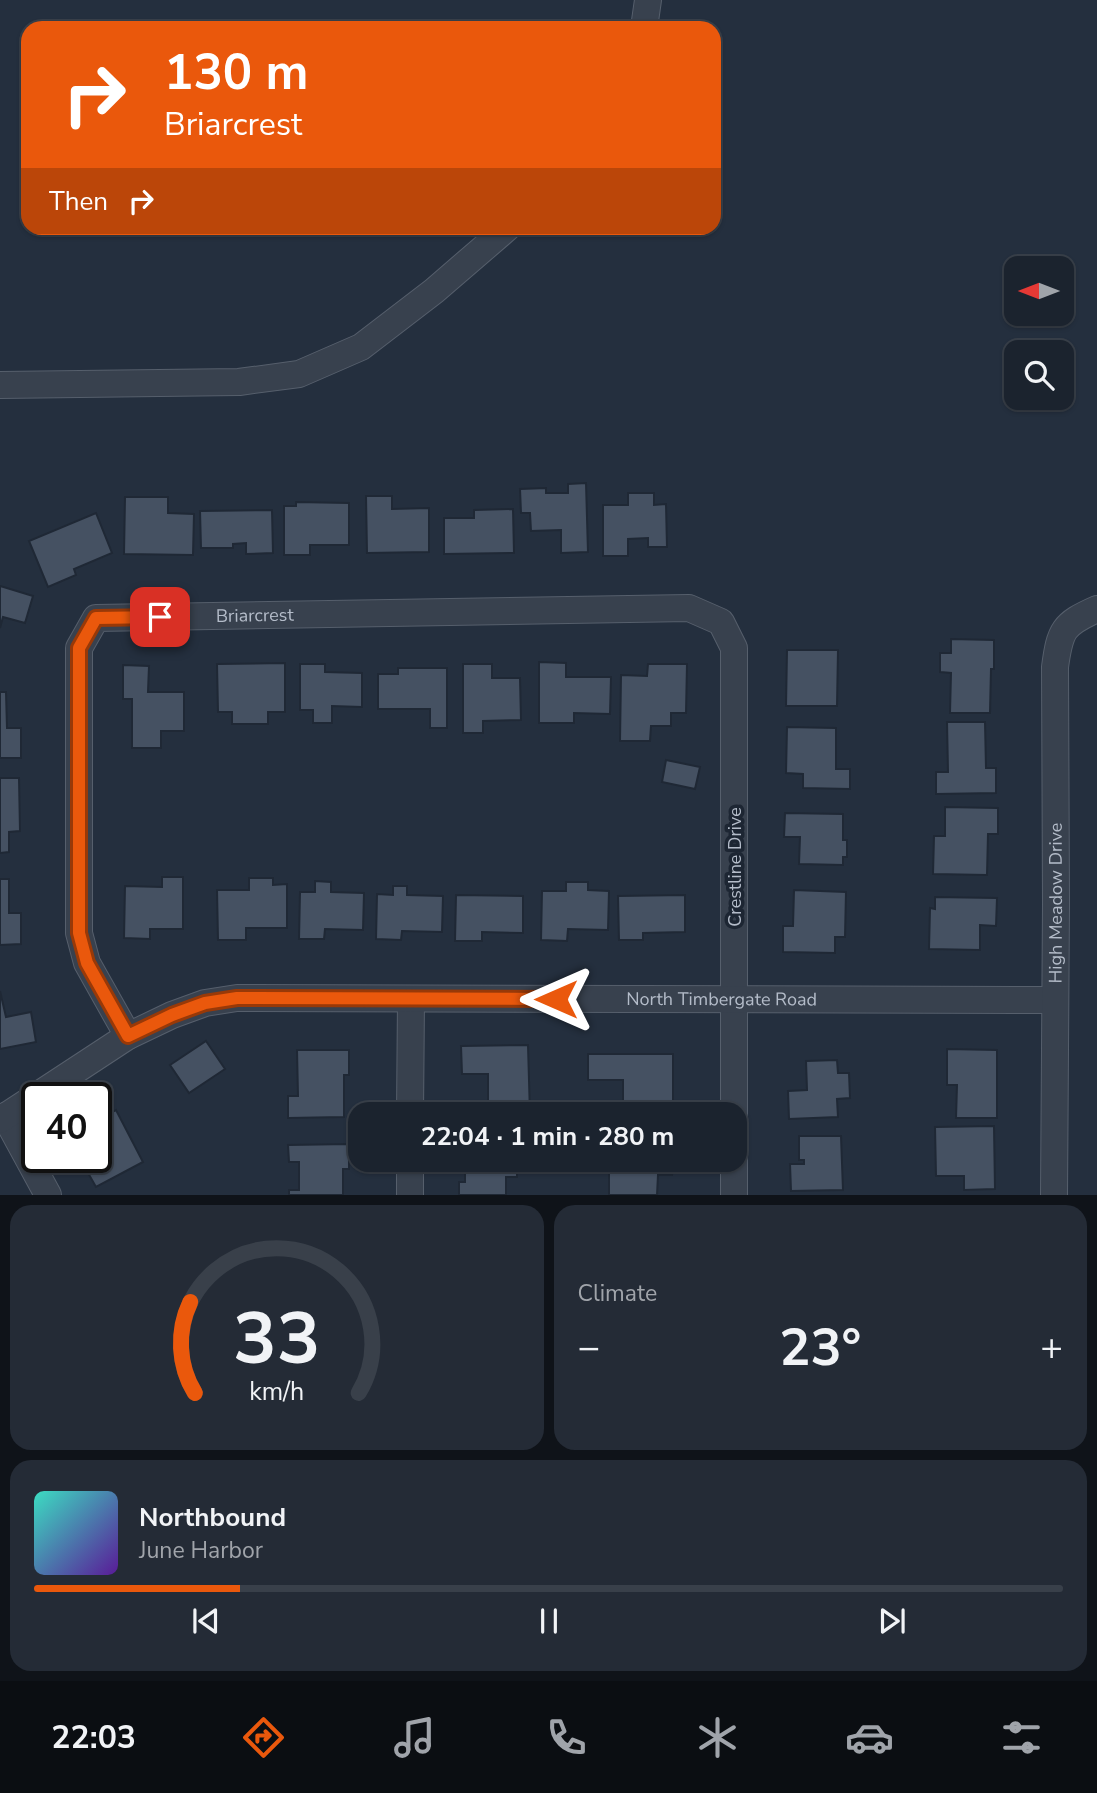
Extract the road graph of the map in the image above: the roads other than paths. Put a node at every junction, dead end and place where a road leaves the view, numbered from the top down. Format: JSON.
{"nodes":[{"id":1,"x":648,"y":0,"type":"edge"},
{"id":2,"x":645,"y":21,"type":"edge"},
{"id":3,"x":499,"y":235,"type":"edge"},
{"id":4,"x":0,"y":384,"type":"edge"},
{"id":5,"x":1087,"y":614,"type":"edge"},
{"id":6,"x":721,"y":622,"type":"joint"},
{"id":7,"x":411,"y":999,"type":"junction"},
{"id":8,"x":735,"y":999,"type":"junction"},
{"id":9,"x":1055,"y":1000,"type":"junction"},
{"id":10,"x":128,"y":1036,"type":"junction"},
{"id":11,"x":411,"y":1102,"type":"edge"},
{"id":12,"x":734,"y":1102,"type":"edge"},
{"id":13,"x":3,"y":1118,"type":"edge"},
{"id":14,"x":410,"y":1172,"type":"edge"},
{"id":15,"x":734,"y":1172,"type":"edge"},
{"id":16,"x":48,"y":1195,"type":"edge"},
{"id":17,"x":410,"y":1195,"type":"edge"},
{"id":18,"x":734,"y":1195,"type":"edge"},
{"id":19,"x":1054,"y":1195,"type":"edge"}],
"edges":[{"from":1,"to":2,"type":"street"},
{"from":3,"to":4,"type":"street"},
{"from":5,"to":9,"type":"street","name":"High Meadow Drive"},
{"from":6,"to":8,"type":"street","name":"Crestline Drive"},
{"from":6,"to":10,"type":"street","name":"Briarcrest"},
{"from":7,"to":8,"type":"street","name":"North Timbergate Road"},
{"from":7,"to":10,"type":"street","name":"North Timbergate Road"},
{"from":7,"to":11,"type":"street"},
{"from":8,"to":9,"type":"street","name":"North Timbergate Road"},
{"from":8,"to":12,"type":"street","name":"Crestline Drive"},
{"from":9,"to":19,"type":"street","name":"High Meadow Drive"},
{"from":10,"to":13,"type":"street","name":"North Timbergate Road"},
{"from":13,"to":16,"type":"street"},
{"from":14,"to":17,"type":"street"},
{"from":15,"to":18,"type":"street"}]}
